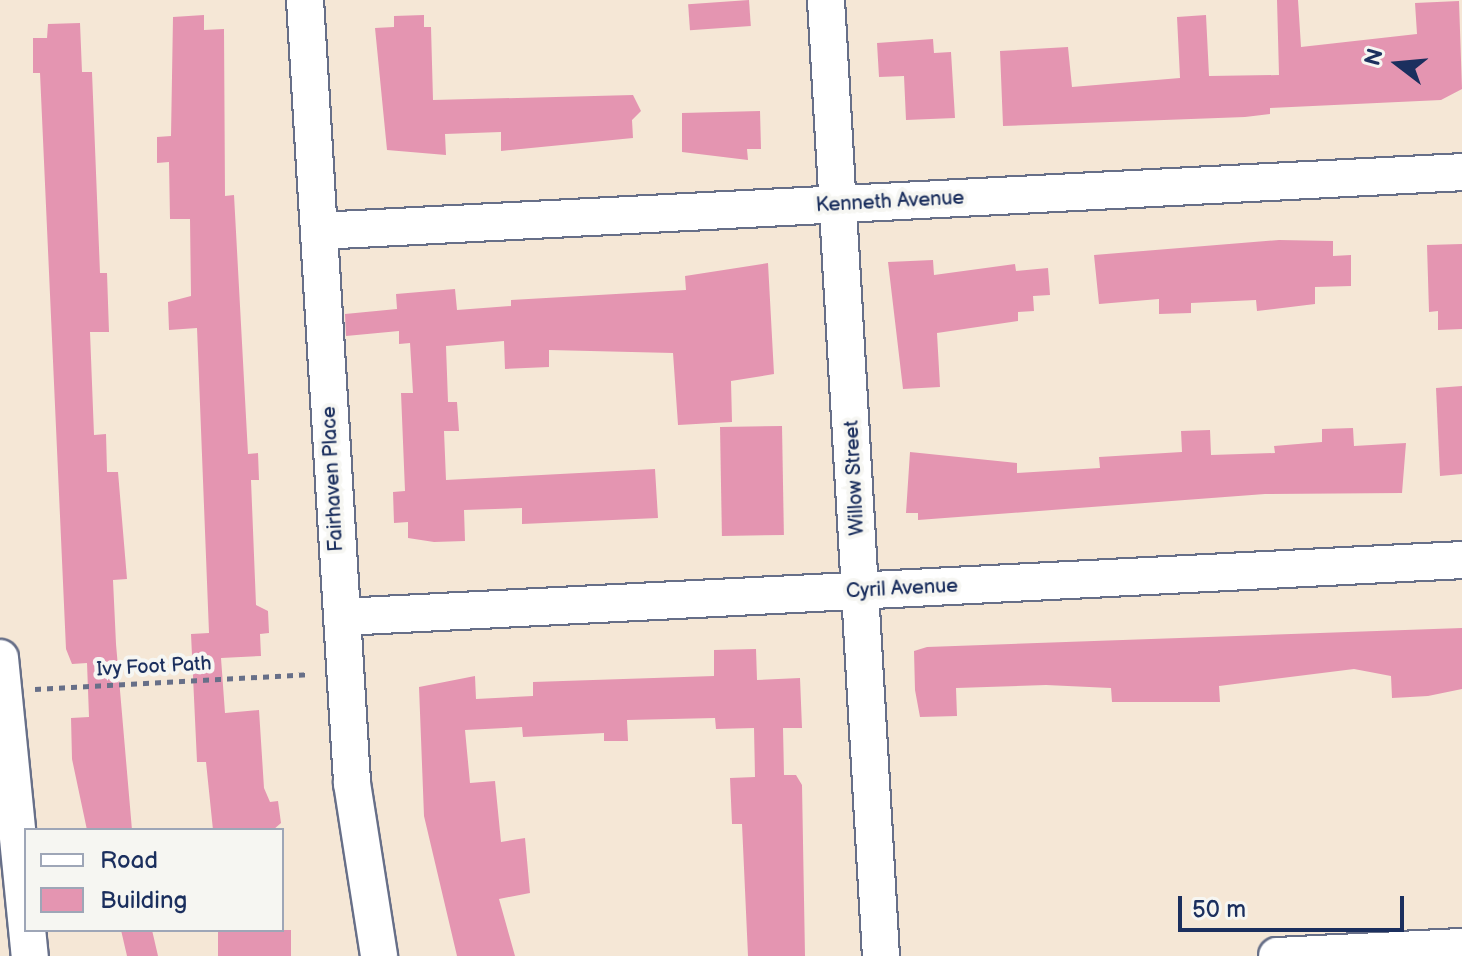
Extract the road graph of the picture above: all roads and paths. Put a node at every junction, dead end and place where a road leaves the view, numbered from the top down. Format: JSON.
{"nodes":[{"id":1,"x":305,"y":0,"type":"edge"},
{"id":2,"x":826,"y":0,"type":"edge"},
{"id":3,"x":1462,"y":172,"type":"edge"},
{"id":4,"x":838,"y":204,"type":"junction"},
{"id":5,"x":319,"y":231,"type":"junction"},
{"id":6,"x":1462,"y":560,"type":"edge"},
{"id":7,"x":862,"y":591,"type":"junction"},
{"id":8,"x":342,"y":617,"type":"junction"},
{"id":9,"x":308,"y":674,"type":"dead end"},
{"id":10,"x":1,"y":694,"type":"edge"},
{"id":11,"x":24,"y":902,"type":"edge"},
{"id":12,"x":27,"y":932,"type":"edge"},
{"id":13,"x":1462,"y":947,"type":"edge"},
{"id":14,"x":30,"y":956,"type":"edge"},
{"id":15,"x":379,"y":956,"type":"edge"},
{"id":16,"x":881,"y":956,"type":"edge"},
{"id":17,"x":1277,"y":956,"type":"edge"}],
"edges":[{"from":1,"to":5,"type":"street","name":"Fairhaven Place"},
{"from":2,"to":4,"type":"street","name":"Willow Street"},
{"from":3,"to":4,"type":"street","name":"Kenneth Avenue"},
{"from":4,"to":5,"type":"street","name":"Kenneth Avenue"},
{"from":4,"to":7,"type":"street","name":"Willow Street"},
{"from":5,"to":8,"type":"street","name":"Fairhaven Place"},
{"from":6,"to":7,"type":"street","name":"Cyril Avenue"},
{"from":7,"to":8,"type":"street","name":"Cyril Avenue"},
{"from":7,"to":16,"type":"street","name":"Willow Street"},
{"from":8,"to":15,"type":"street","name":"Fairhaven Place"},
{"from":9,"to":10,"type":"path","name":"Ivy Foot Path"},
{"from":10,"to":11,"type":"street"},
{"from":12,"to":14,"type":"street"},
{"from":13,"to":17,"type":"street"}]}
